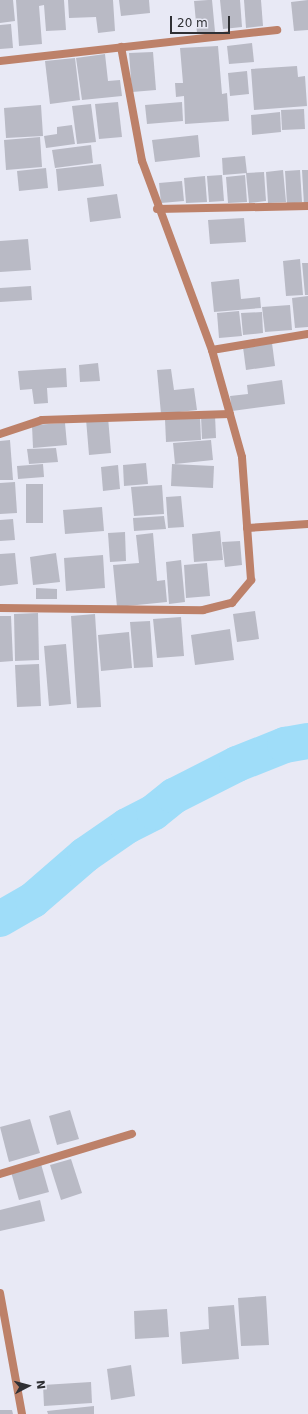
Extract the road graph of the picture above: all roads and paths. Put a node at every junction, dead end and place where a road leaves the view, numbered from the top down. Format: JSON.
{"nodes":[{"id":1,"x":277,"y":30,"type":"dead end"},
{"id":2,"x":121,"y":47,"type":"junction"},
{"id":3,"x":0,"y":61,"type":"edge"},
{"id":4,"x":308,"y":206,"type":"edge"},
{"id":5,"x":158,"y":208,"type":"junction"},
{"id":6,"x":308,"y":334,"type":"edge"},
{"id":7,"x":212,"y":350,"type":"junction"},
{"id":8,"x":230,"y":414,"type":"junction"},
{"id":9,"x":0,"y":434,"type":"edge"},
{"id":10,"x":308,"y":524,"type":"edge"},
{"id":11,"x":247,"y":528,"type":"junction"},
{"id":12,"x":0,"y":608,"type":"edge"},
{"id":13,"x":132,"y":1134,"type":"dead end"},
{"id":14,"x":0,"y":1174,"type":"edge"},
{"id":15,"x":0,"y":1293,"type":"edge"},
{"id":16,"x":22,"y":1414,"type":"edge"}],
"edges":[{"from":1,"to":2,"type":"street"},
{"from":2,"to":3,"type":"street"},
{"from":2,"to":5,"type":"street"},
{"from":4,"to":5,"type":"street"},
{"from":5,"to":7,"type":"street"},
{"from":6,"to":7,"type":"street"},
{"from":7,"to":8,"type":"street"},
{"from":8,"to":9,"type":"street"},
{"from":8,"to":11,"type":"street"},
{"from":10,"to":11,"type":"street"},
{"from":11,"to":12,"type":"street"},
{"from":13,"to":14,"type":"street"},
{"from":15,"to":16,"type":"street"}]}
